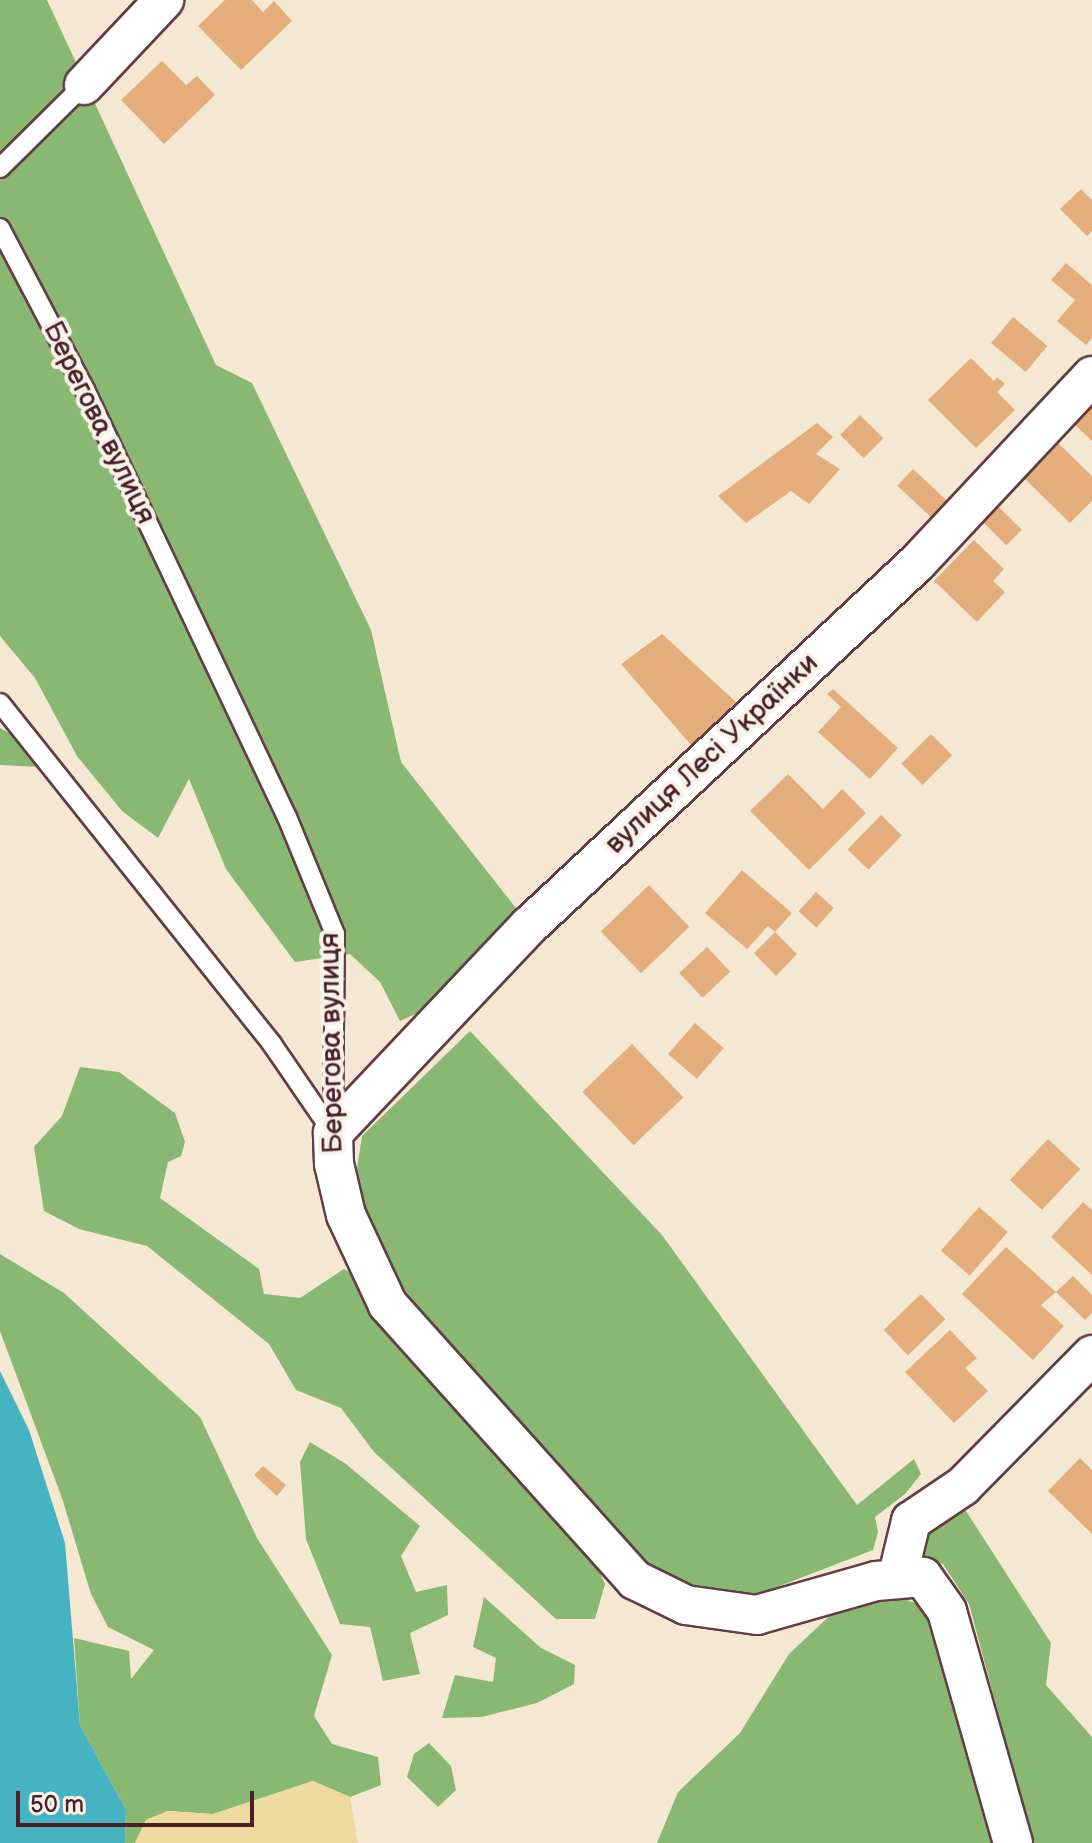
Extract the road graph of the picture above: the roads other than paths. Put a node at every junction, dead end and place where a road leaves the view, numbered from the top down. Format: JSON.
{"nodes":[{"id":1,"x":164,"y":0,"type":"edge"},
{"id":2,"x":84,"y":85,"type":"joint"},
{"id":3,"x":0,"y":168,"type":"edge"},
{"id":4,"x":0,"y":228,"type":"edge"},
{"id":5,"x":1092,"y":376,"type":"edge"},
{"id":6,"x":0,"y":703,"type":"edge"},
{"id":7,"x":333,"y":1133,"type":"junction"},
{"id":8,"x":1092,"y":1355,"type":"edge"},
{"id":9,"x":897,"y":1579,"type":"junction"},
{"id":10,"x":1013,"y":1843,"type":"edge"}],
"edges":[{"from":1,"to":2,"type":"street"},
{"from":2,"to":3,"type":"lane"},
{"from":4,"to":7,"type":"lane","name":"Берегова вулиця"},
{"from":5,"to":7,"type":"street","name":"вулиця Лесі Українки"},
{"from":6,"to":7,"type":"lane"},
{"from":7,"to":9,"type":"street","name":"Берегова вулиця"},
{"from":8,"to":9,"type":"street"},
{"from":9,"to":10,"type":"street","name":"Берегова вулиця"}]}
